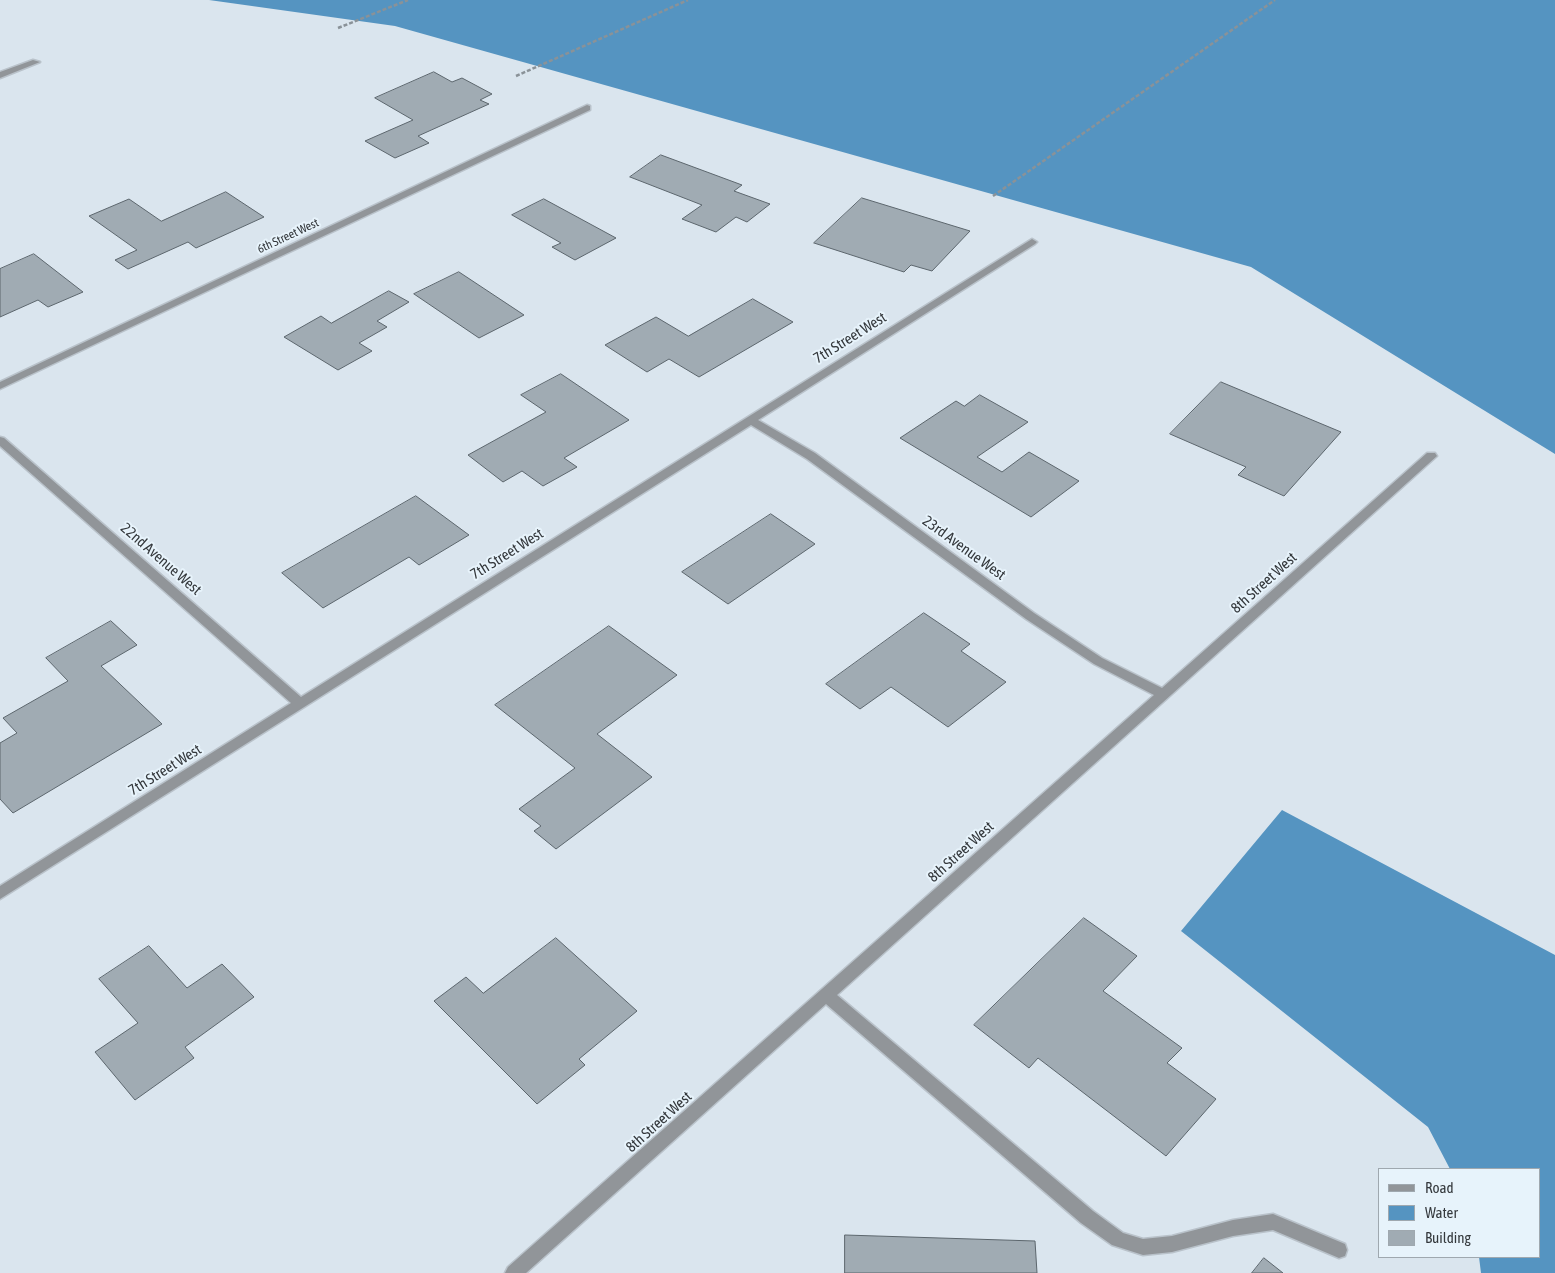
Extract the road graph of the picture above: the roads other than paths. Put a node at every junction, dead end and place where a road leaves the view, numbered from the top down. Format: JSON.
{"nodes":[{"id":1,"x":36,"y":62,"type":"dead end"},
{"id":2,"x":0,"y":75,"type":"edge"},
{"id":3,"x":588,"y":108,"type":"dead end"},
{"id":4,"x":1032,"y":242,"type":"dead end"},
{"id":5,"x":0,"y":386,"type":"edge"},
{"id":6,"x":751,"y":420,"type":"junction"},
{"id":7,"x":0,"y":440,"type":"edge"},
{"id":8,"x":1430,"y":456,"type":"dead end"},
{"id":9,"x":1163,"y":694,"type":"junction"},
{"id":10,"x":300,"y":703,"type":"junction"},
{"id":11,"x":0,"y":892,"type":"edge"},
{"id":12,"x":826,"y":995,"type":"junction"},
{"id":13,"x":1339,"y":1250,"type":"dead end"},
{"id":14,"x":514,"y":1273,"type":"edge"}],
"edges":[{"from":1,"to":2,"type":"street"},
{"from":3,"to":5,"type":"street","name":"6th Street West"},
{"from":4,"to":6,"type":"street","name":"7th Street West"},
{"from":6,"to":9,"type":"street","name":"23rd Avenue West"},
{"from":6,"to":10,"type":"street","name":"7th Street West"},
{"from":7,"to":10,"type":"street","name":"22nd Avenue West"},
{"from":8,"to":9,"type":"street","name":"8th Street West"},
{"from":9,"to":12,"type":"street","name":"8th Street West"},
{"from":10,"to":11,"type":"street","name":"7th Street West"},
{"from":12,"to":13,"type":"street"},
{"from":12,"to":14,"type":"street","name":"8th Street West"}]}
